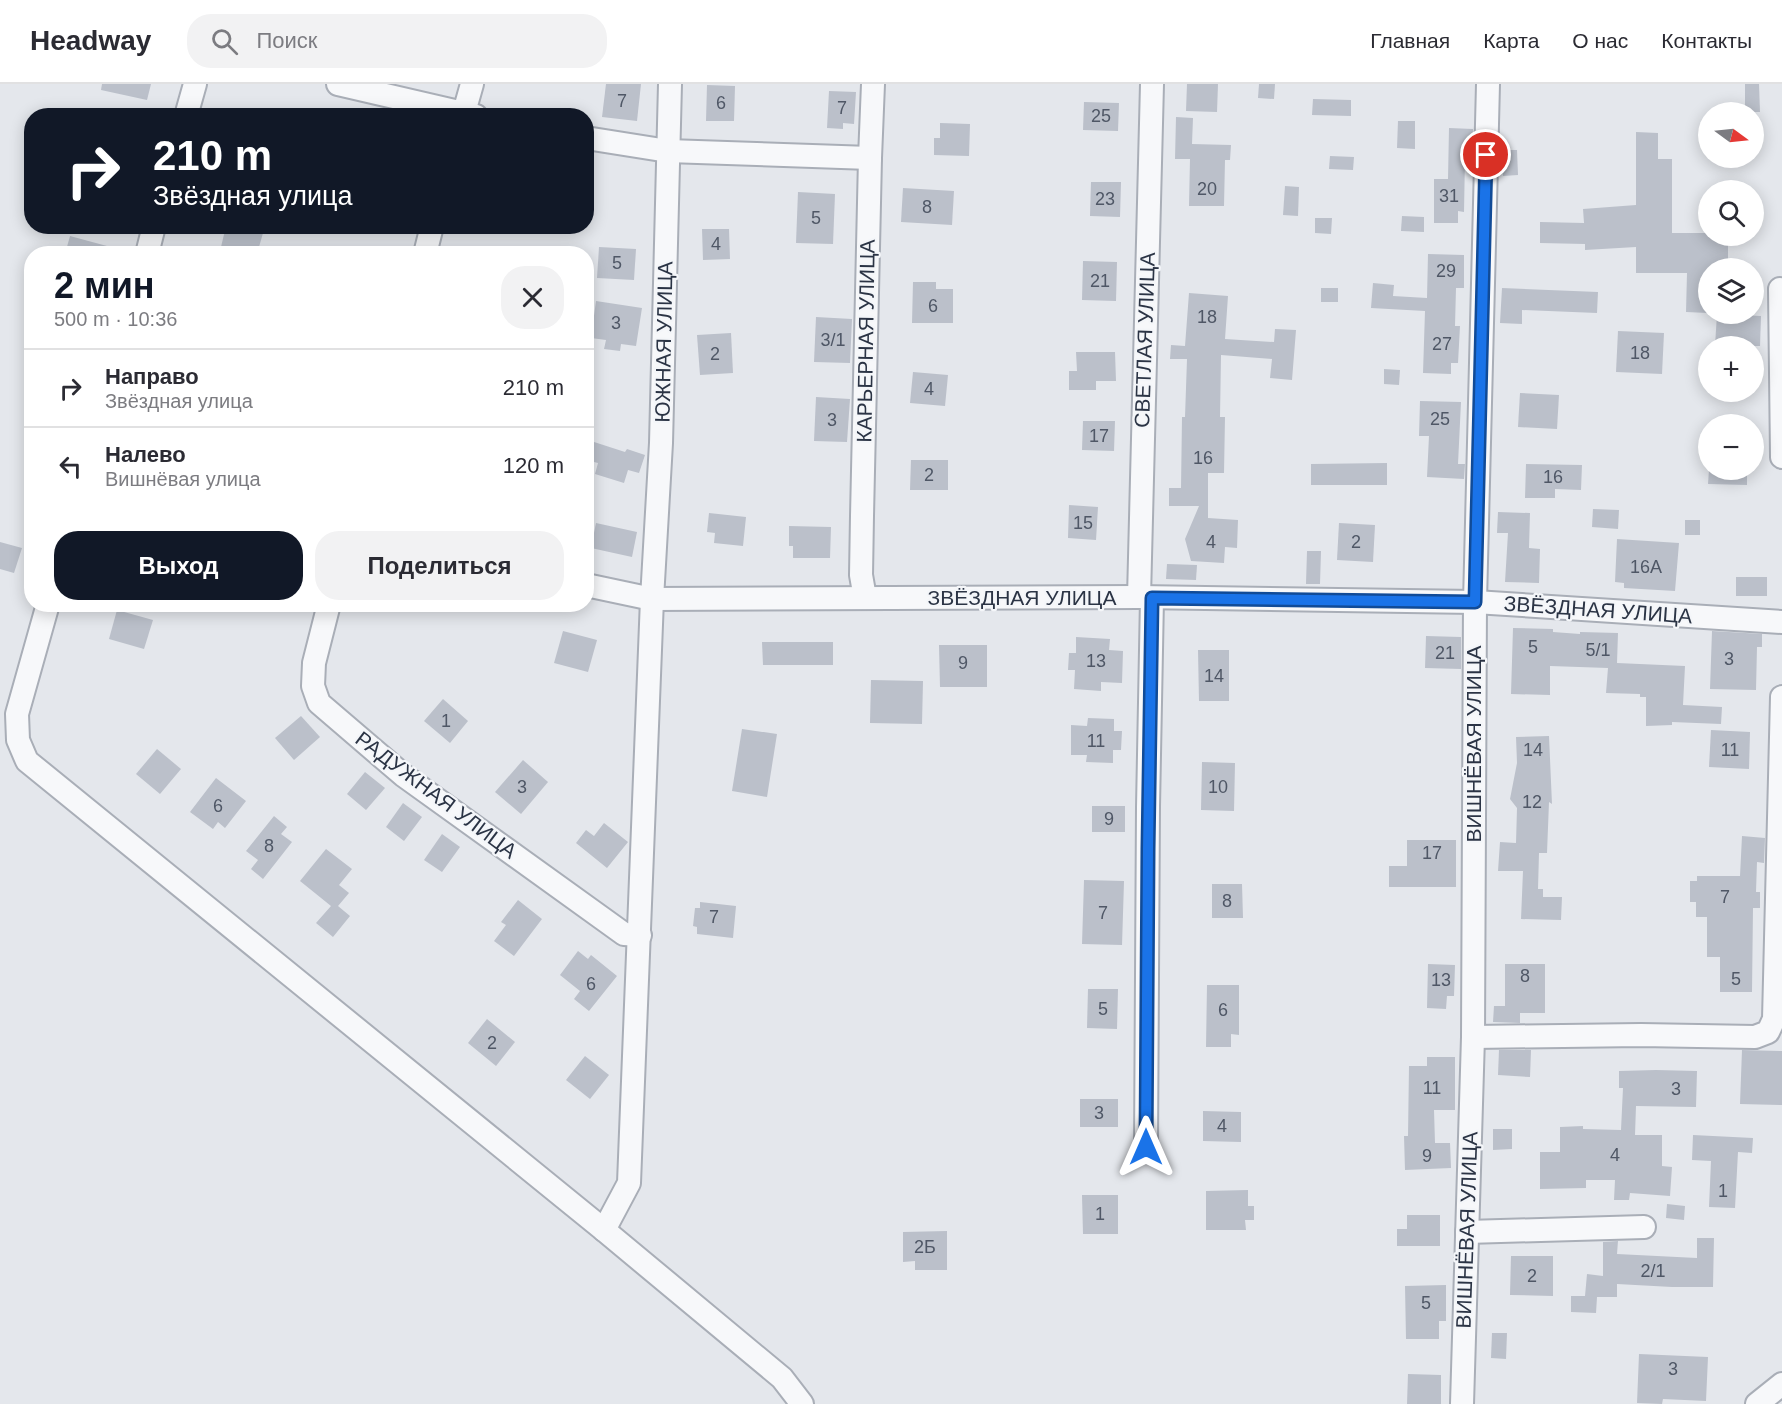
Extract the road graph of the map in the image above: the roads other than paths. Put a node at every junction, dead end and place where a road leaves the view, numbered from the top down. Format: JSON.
{"nodes":[{"id":1,"x":195,"y":84,"type":"edge"},
{"id":2,"x":338,"y":84,"type":"edge"},
{"id":3,"x":472,"y":84,"type":"edge"},
{"id":4,"x":670,"y":84,"type":"edge"},
{"id":5,"x":873,"y":84,"type":"edge"},
{"id":6,"x":1152,"y":84,"type":"edge"},
{"id":7,"x":1488,"y":84,"type":"edge"},
{"id":8,"x":188,"y":108,"type":"edge"},
{"id":9,"x":442,"y":108,"type":"edge"},
{"id":10,"x":469,"y":108,"type":"edge"},
{"id":11,"x":594,"y":139,"type":"edge"},
{"id":12,"x":668,"y":151,"type":"junction"},
{"id":13,"x":870,"y":158,"type":"junction"},
{"id":14,"x":1780,"y":290,"type":"dead end"},
{"id":15,"x":1782,"y":457,"type":"edge"},
{"id":16,"x":594,"y":587,"type":"edge"},
{"id":17,"x":1146,"y":597,"type":"junction"},
{"id":18,"x":865,"y":598,"type":"junction"},
{"id":19,"x":652,"y":599,"type":"junction"},
{"id":20,"x":1475,"y":602,"type":"junction"},
{"id":21,"x":46,"y":612,"type":"edge"},
{"id":22,"x":327,"y":612,"type":"edge"},
{"id":23,"x":1782,"y":622,"type":"edge"},
{"id":24,"x":1782,"y":697,"type":"edge"},
{"id":25,"x":640,"y":935,"type":"junction"},
{"id":26,"x":1473,"y":1037,"type":"junction"},
{"id":27,"x":1146,"y":1147,"type":"dead end"},
{"id":28,"x":1644,"y":1227,"type":"dead end"},
{"id":29,"x":604,"y":1230,"type":"junction"},
{"id":30,"x":1467,"y":1232,"type":"junction"},
{"id":31,"x":1782,"y":1384,"type":"edge"},
{"id":32,"x":802,"y":1404,"type":"edge"},
{"id":33,"x":1462,"y":1404,"type":"edge"},
{"id":34,"x":1757,"y":1404,"type":"edge"}],
"edges":[{"from":1,"to":8,"type":"street"},
{"from":2,"to":9,"type":"street"},
{"from":3,"to":10,"type":"street"},
{"from":4,"to":12,"type":"street","name":"ЮЖНАЯ УЛИЦА"},
{"from":5,"to":13,"type":"street","name":"КАРЬЕРНАЯ УЛИЦА"},
{"from":6,"to":17,"type":"street","name":"СВЕТЛАЯ УЛИЦА"},
{"from":7,"to":20,"type":"street","name":"ВИШНЁВАЯ УЛИЦА"},
{"from":11,"to":12,"type":"street"},
{"from":12,"to":13,"type":"street"},
{"from":12,"to":19,"type":"street","name":"ЮЖНАЯ УЛИЦА"},
{"from":13,"to":18,"type":"street","name":"КАРЬЕРНАЯ УЛИЦА"},
{"from":14,"to":15,"type":"street"},
{"from":16,"to":19,"type":"street","name":"ЗВЁЗДНАЯ УЛИЦА"},
{"from":17,"to":18,"type":"street","name":"ЗВЁЗДНАЯ УЛИЦА"},
{"from":17,"to":20,"type":"street","name":"ЗВЁЗДНАЯ УЛИЦА"},
{"from":17,"to":27,"type":"street","name":"СВЕТЛАЯ УЛИЦА"},
{"from":18,"to":19,"type":"street","name":"ЗВЁЗДНАЯ УЛИЦА"},
{"from":19,"to":25,"type":"street","name":"ЮЖНАЯ УЛИЦА"},
{"from":20,"to":23,"type":"street","name":"ЗВЁЗДНАЯ УЛИЦА"},
{"from":20,"to":26,"type":"street","name":"ВИШНЁВАЯ УЛИЦА"},
{"from":21,"to":29,"type":"street"},
{"from":22,"to":25,"type":"street","name":"РАДУЖНАЯ УЛИЦА"},
{"from":24,"to":26,"type":"street"},
{"from":25,"to":29,"type":"street","name":"ЮЖНАЯ УЛИЦА"},
{"from":26,"to":30,"type":"street","name":"ВИШНЁВАЯ УЛИЦА"},
{"from":28,"to":30,"type":"street"},
{"from":29,"to":32,"type":"street"},
{"from":30,"to":33,"type":"street","name":"ВИШНЁВАЯ УЛИЦА"},
{"from":31,"to":34,"type":"street"}]}
